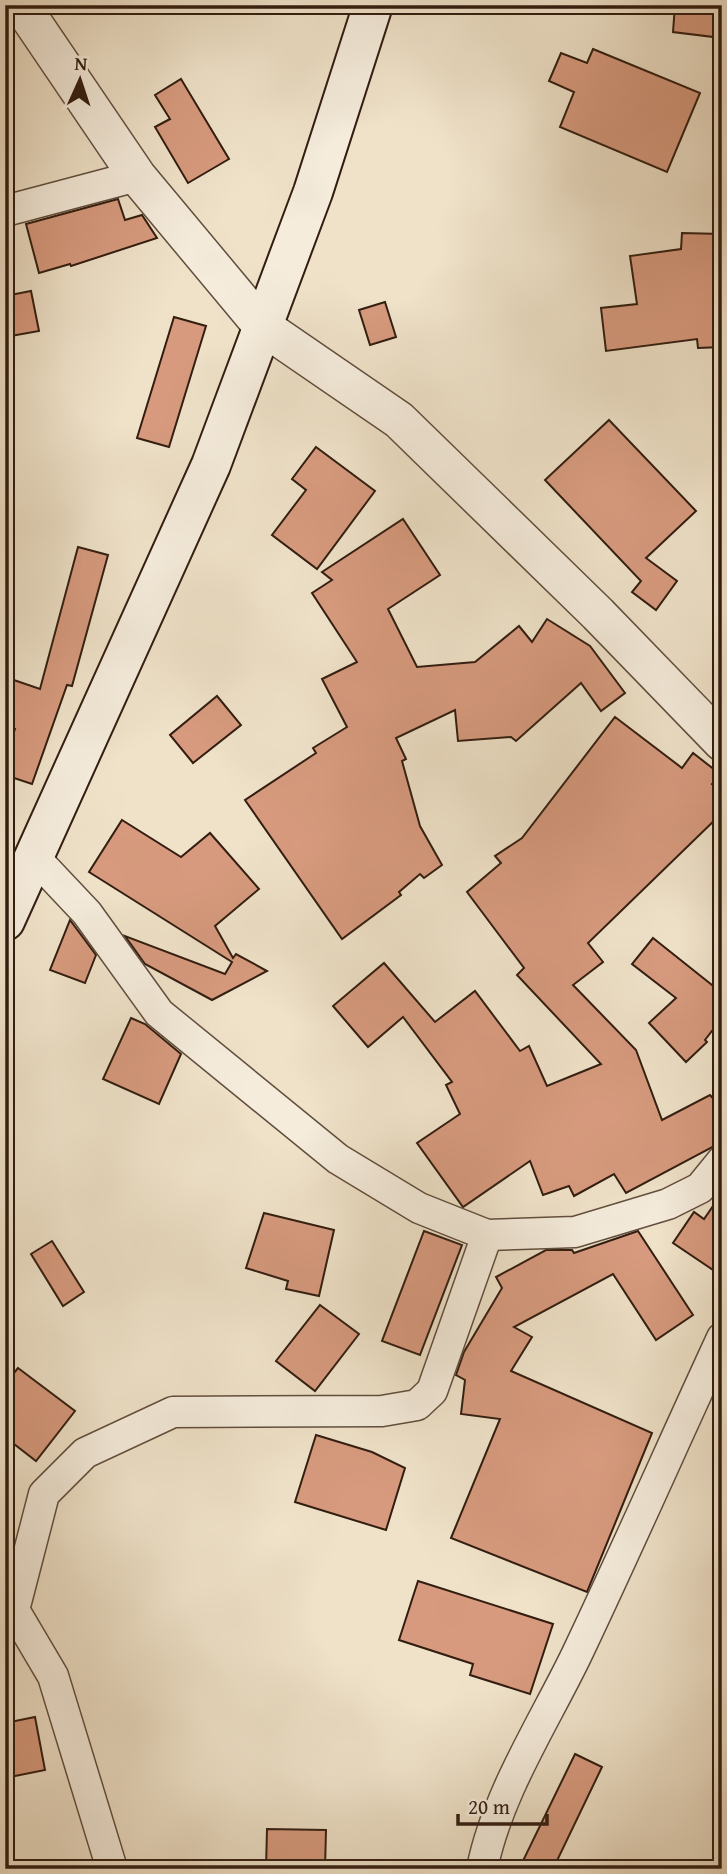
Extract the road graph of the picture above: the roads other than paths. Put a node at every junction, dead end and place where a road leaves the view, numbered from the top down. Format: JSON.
{"nodes":[{"id":1,"x":21,"y":5,"type":"edge"},
{"id":2,"x":373,"y":5,"type":"edge"},
{"id":3,"x":137,"y":176,"type":"junction"},
{"id":4,"x":5,"y":211,"type":"edge"},
{"id":5,"x":262,"y":326,"type":"junction"},
{"id":6,"x":722,"y":742,"type":"edge"},
{"id":7,"x":36,"y":859,"type":"junction"},
{"id":8,"x":5,"y":920,"type":"edge"},
{"id":9,"x":722,"y":1161,"type":"edge"},
{"id":10,"x":487,"y":1235,"type":"junction"},
{"id":11,"x":722,"y":1338,"type":"edge"},
{"id":12,"x":9,"y":1613,"type":"edge"},
{"id":13,"x":112,"y":1869,"type":"edge"},
{"id":14,"x":482,"y":1869,"type":"edge"}],
"edges":[{"from":1,"to":3,"type":"street"},
{"from":2,"to":5,"type":"main road"},
{"from":3,"to":4,"type":"street"},
{"from":3,"to":5,"type":"street"},
{"from":5,"to":6,"type":"street"},
{"from":5,"to":7,"type":"main road"},
{"from":7,"to":8,"type":"main road"},
{"from":7,"to":10,"type":"street"},
{"from":9,"to":10,"type":"street"},
{"from":10,"to":12,"type":"street"},
{"from":11,"to":14,"type":"street"},
{"from":12,"to":13,"type":"street"}]}
